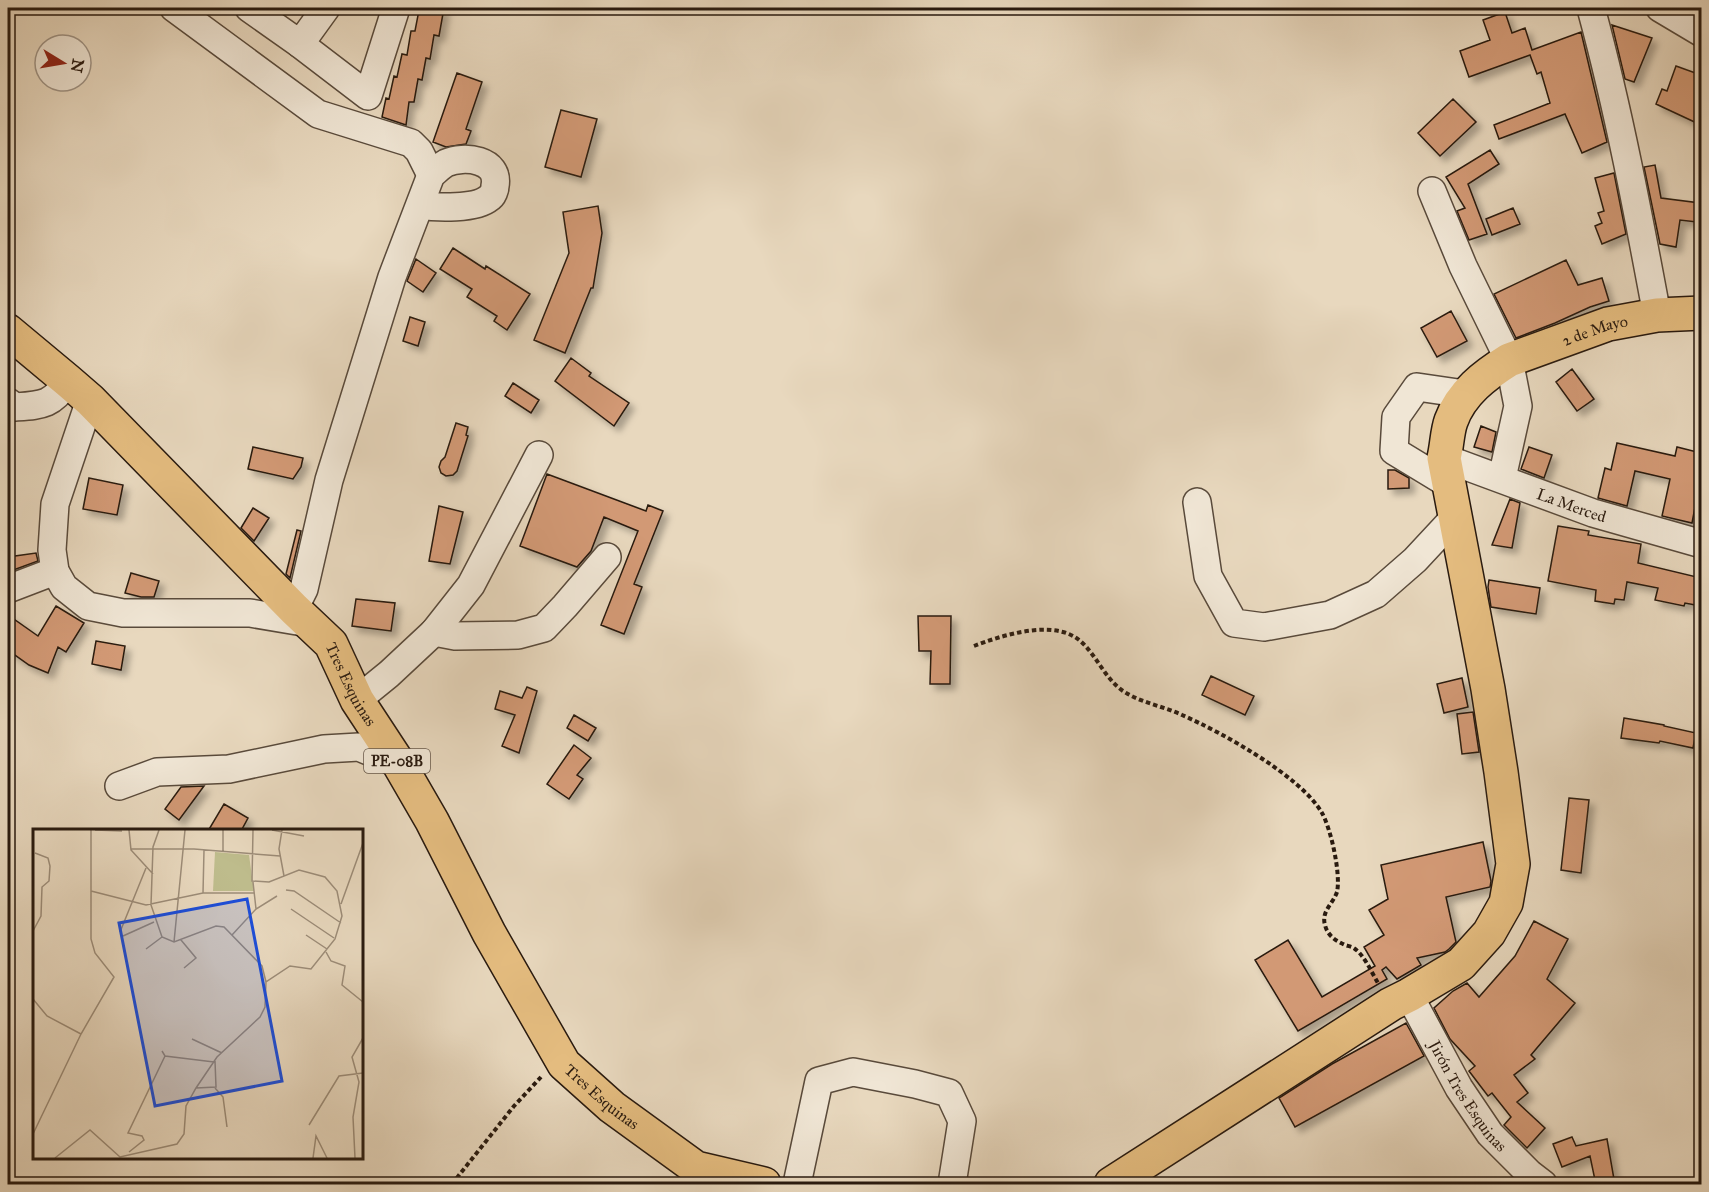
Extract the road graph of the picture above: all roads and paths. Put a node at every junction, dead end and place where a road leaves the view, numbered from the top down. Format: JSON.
{"nodes":[{"id":1,"x":174,"y":8,"type":"edge"},
{"id":2,"x":249,"y":8,"type":"edge"},
{"id":3,"x":326,"y":8,"type":"edge"},
{"id":4,"x":396,"y":8,"type":"edge"},
{"id":5,"x":1660,"y":8,"type":"edge"},
{"id":6,"x":1592,"y":12,"type":"dead end"},
{"id":7,"x":1701,"y":33,"type":"edge"},
{"id":8,"x":300,"y":44,"type":"junction"},
{"id":9,"x":431,"y":175,"type":"junction"},
{"id":10,"x":1432,"y":191,"type":"dead end"},
{"id":11,"x":420,"y":205,"type":"junction"},
{"id":12,"x":1701,"y":313,"type":"edge"},
{"id":13,"x":1657,"y":315,"type":"junction"},
{"id":14,"x":8,"y":332,"type":"edge"},
{"id":15,"x":1503,"y":364,"type":"junction"},
{"id":16,"x":79,"y":390,"type":"junction"},
{"id":17,"x":1465,"y":394,"type":"junction"},
{"id":18,"x":8,"y":402,"type":"edge"},
{"id":19,"x":539,"y":455,"type":"dead end"},
{"id":20,"x":1447,"y":471,"type":"junction"},
{"id":21,"x":1502,"y":478,"type":"junction"},
{"id":22,"x":1197,"y":502,"type":"dead end"},
{"id":23,"x":1455,"y":516,"type":"junction"},
{"id":24,"x":1701,"y":544,"type":"edge"},
{"id":25,"x":607,"y":557,"type":"dead end"},
{"id":26,"x":55,"y":571,"type":"junction"},
{"id":27,"x":8,"y":589,"type":"edge"},
{"id":28,"x":302,"y":616,"type":"junction"},
{"id":29,"x":434,"y":632,"type":"junction"},
{"id":30,"x":974,"y":646,"type":"dead end"},
{"id":31,"x":357,"y":700,"type":"junction"},
{"id":32,"x":399,"y":764,"type":"junction"},
{"id":33,"x":119,"y":786,"type":"dead end"},
{"id":34,"x":1400,"y":999,"type":"junction"},
{"id":35,"x":564,"y":1064,"type":"junction"},
{"id":36,"x":452,"y":1185,"type":"edge"},
{"id":37,"x":764,"y":1185,"type":"edge"},
{"id":38,"x":797,"y":1185,"type":"edge"},
{"id":39,"x":952,"y":1185,"type":"edge"},
{"id":40,"x":1111,"y":1185,"type":"edge"},
{"id":41,"x":1543,"y":1185,"type":"edge"}],
"edges":[{"from":1,"to":9,"type":"street"},
{"from":2,"to":8,"type":"street"},
{"from":3,"to":8,"type":"street"},
{"from":4,"to":8,"type":"street"},
{"from":5,"to":7,"type":"street"},
{"from":6,"to":13,"type":"street"},
{"from":9,"to":11,"type":"street"},
{"from":9,"to":11,"type":"street"},
{"from":10,"to":15,"type":"street"},
{"from":11,"to":28,"type":"street"},
{"from":12,"to":13,"type":"main road","name":"2 de Mayo"},
{"from":13,"to":15,"type":"main road","name":"2 de Mayo"},
{"from":14,"to":16,"type":"main road","name":"Tres Esquinas","number":"PE-08B"},
{"from":15,"to":17,"type":"main road"},
{"from":15,"to":21,"type":"street"},
{"from":16,"to":18,"type":"street"},
{"from":16,"to":26,"type":"street"},
{"from":16,"to":28,"type":"main road","name":"Tres Esquinas","number":"PE-08B"},
{"from":17,"to":20,"type":"main road"},
{"from":17,"to":20,"type":"street","name":"La Merced"},
{"from":19,"to":29,"type":"street"},
{"from":20,"to":21,"type":"street","name":"La Merced"},
{"from":20,"to":23,"type":"main road"},
{"from":21,"to":24,"type":"street","name":"La Merced"},
{"from":22,"to":23,"type":"street"},
{"from":23,"to":34,"type":"main road"},
{"from":25,"to":29,"type":"street"},
{"from":26,"to":27,"type":"street"},
{"from":26,"to":28,"type":"street"},
{"from":28,"to":31,"type":"main road","name":"Tres Esquinas","number":"PE-08B"},
{"from":29,"to":31,"type":"street"},
{"from":30,"to":34,"type":"path"},
{"from":31,"to":32,"type":"main road","name":"Tres Esquinas","number":"PE-08B"},
{"from":32,"to":33,"type":"street"},
{"from":32,"to":35,"type":"main road","name":"Tres Esquinas","number":"PE-08B"},
{"from":34,"to":40,"type":"main road"},
{"from":34,"to":41,"type":"street","name":"Jirón Tres Esquinas"},
{"from":35,"to":36,"type":"path"},
{"from":35,"to":37,"type":"main road","name":"Tres Esquinas","number":"PE-08B"},
{"from":38,"to":39,"type":"street"}]}
